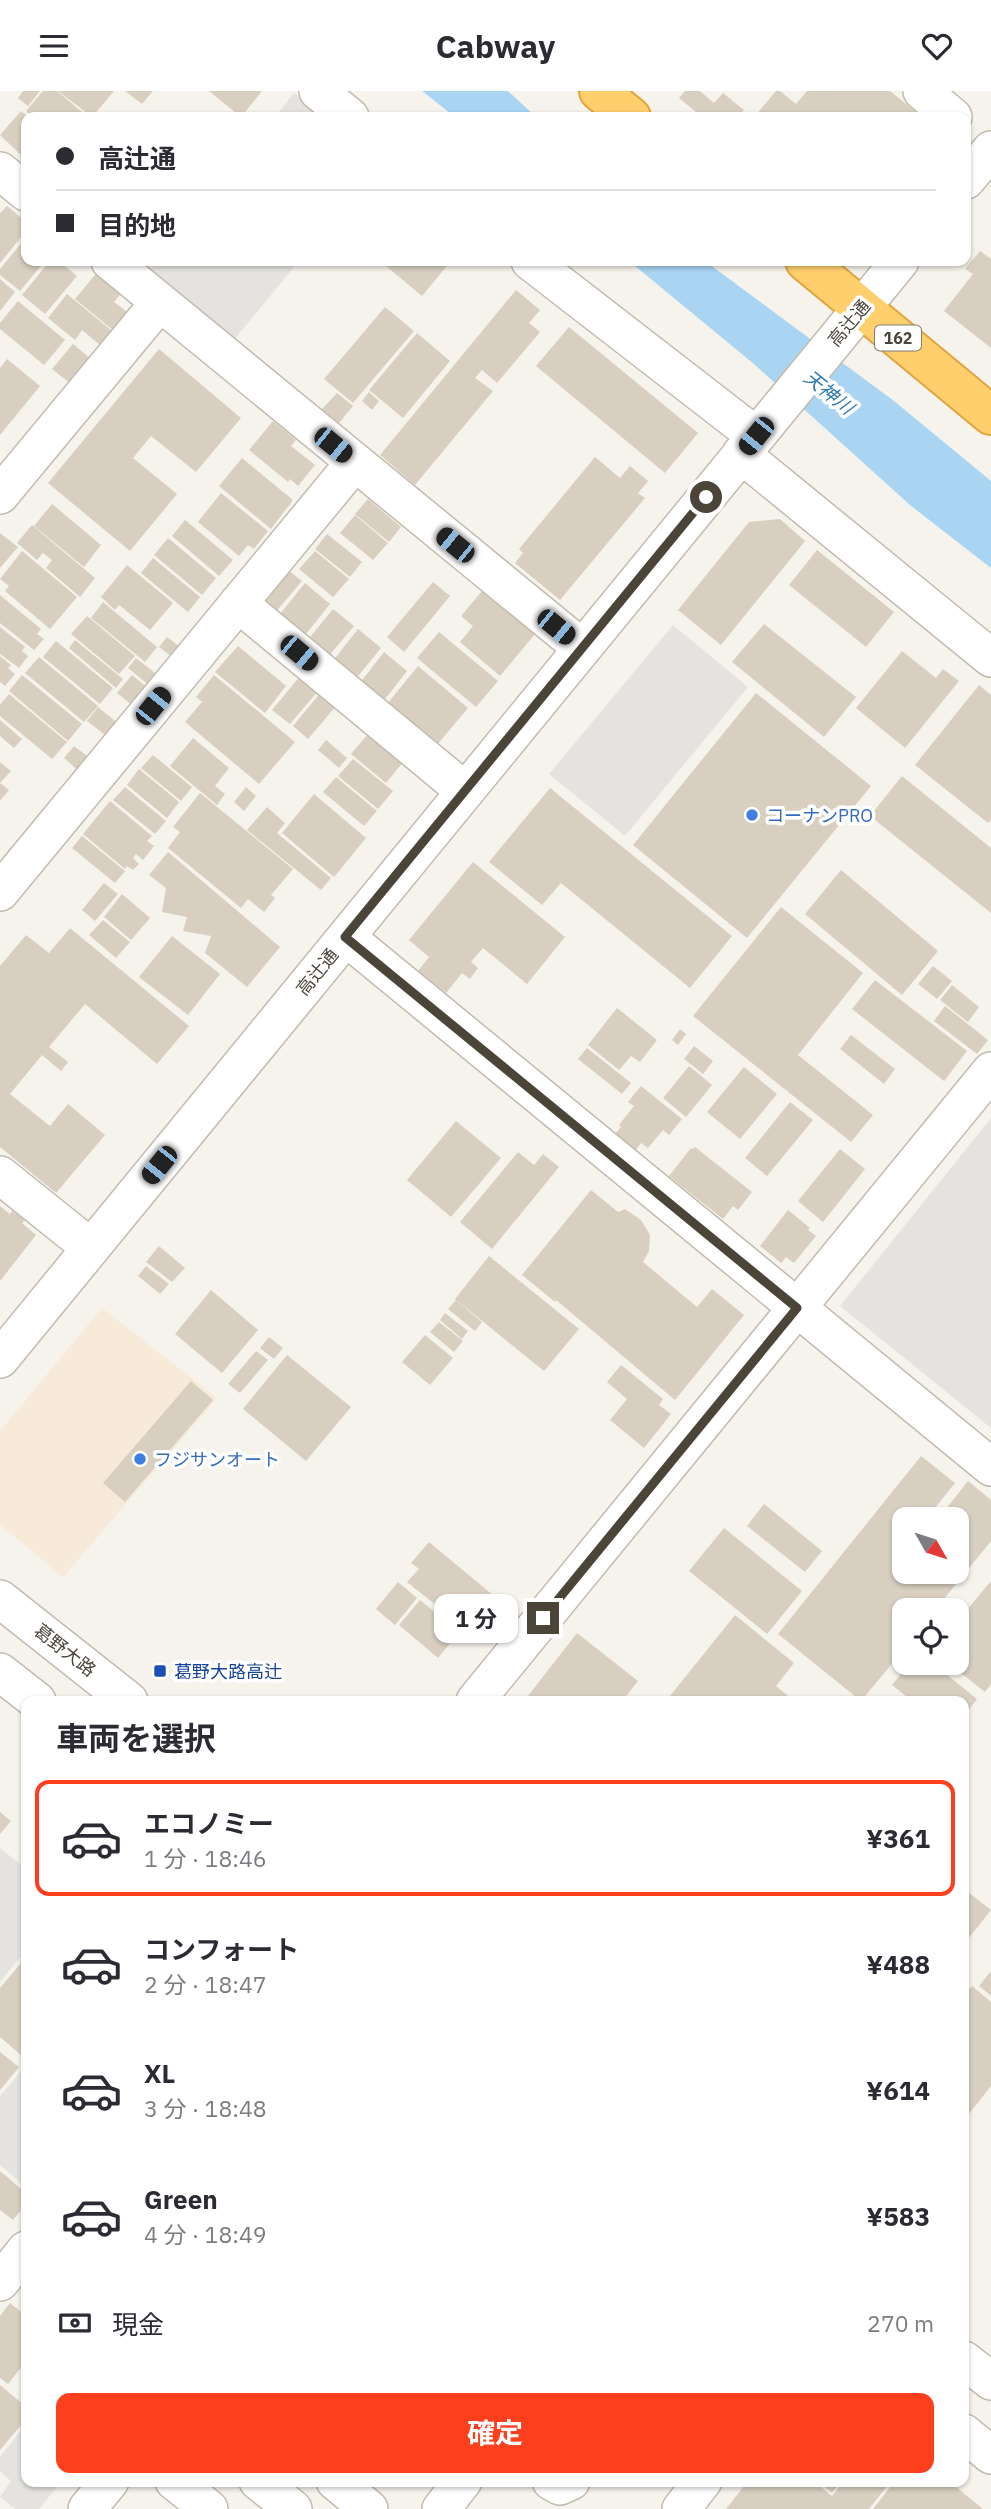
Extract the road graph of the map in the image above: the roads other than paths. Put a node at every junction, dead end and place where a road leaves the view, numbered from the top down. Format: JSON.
{"nodes":[{"id":1,"x":318,"y":91,"type":"edge"},
{"id":2,"x":599,"y":91,"type":"edge"},
{"id":3,"x":922,"y":91,"type":"edge"},
{"id":4,"x":344,"y":112,"type":"edge"},
{"id":5,"x":625,"y":112,"type":"edge"},
{"id":6,"x":947,"y":112,"type":"edge"},
{"id":7,"x":971,"y":132,"type":"edge"},
{"id":8,"x":991,"y":149,"type":"edge"},
{"id":9,"x":0,"y":171,"type":"edge"},
{"id":10,"x":971,"y":174,"type":"edge"},
{"id":11,"x":21,"y":188,"type":"edge"},
{"id":12,"x":116,"y":266,"type":"edge"},
{"id":13,"x":537,"y":266,"type":"edge"},
{"id":14,"x":811,"y":266,"type":"edge"},
{"id":15,"x":896,"y":266,"type":"edge"},
{"id":16,"x":160,"y":302,"type":"junction"},
{"id":17,"x":862,"y":308,"type":"junction"},
{"id":18,"x":991,"y":415,"type":"edge"},
{"id":19,"x":758,"y":433,"type":"junction"},
{"id":20,"x":355,"y":462,"type":"junction"},
{"id":21,"x":0,"y":495,"type":"edge"},
{"id":22,"x":238,"y":603,"type":"junction"},
{"id":23,"x":582,"y":649,"type":"junction"},
{"id":24,"x":991,"y":658,"type":"edge"},
{"id":25,"x":465,"y":791,"type":"junction"},
{"id":26,"x":0,"y":892,"type":"edge"},
{"id":27,"x":345,"y":937,"type":"junction"},
{"id":28,"x":991,"y":1071,"type":"edge"},
{"id":29,"x":0,"y":1175,"type":"edge"},
{"id":30,"x":91,"y":1248,"type":"junction"},
{"id":31,"x":797,"y":1308,"type":"junction"},
{"id":32,"x":0,"y":1359,"type":"edge"},
{"id":33,"x":991,"y":1467,"type":"edge"},
{"id":34,"x":0,"y":1599,"type":"edge"},
{"id":35,"x":0,"y":1672,"type":"edge"},
{"id":36,"x":31,"y":1696,"type":"edge"},
{"id":37,"x":123,"y":1696,"type":"edge"},
{"id":38,"x":479,"y":1696,"type":"edge"},
{"id":39,"x":21,"y":2256,"type":"edge"},
{"id":40,"x":0,"y":2282,"type":"edge"},
{"id":41,"x":969,"y":2364,"type":"edge"},
{"id":42,"x":991,"y":2381,"type":"edge"},
{"id":43,"x":969,"y":2437,"type":"edge"},
{"id":44,"x":991,"y":2455,"type":"edge"},
{"id":45,"x":182,"y":2487,"type":"edge"},
{"id":46,"x":241,"y":2487,"type":"edge"},
{"id":47,"x":266,"y":2487,"type":"edge"},
{"id":48,"x":342,"y":2487,"type":"edge"},
{"id":49,"x":698,"y":2487,"type":"edge"},
{"id":50,"x":209,"y":2509,"type":"edge"},
{"id":51,"x":223,"y":2509,"type":"edge"},
{"id":52,"x":293,"y":2509,"type":"edge"},
{"id":53,"x":369,"y":2509,"type":"edge"},
{"id":54,"x":681,"y":2509,"type":"edge"}],
"edges":[{"from":1,"to":4,"type":"street"},
{"from":2,"to":5,"type":"highway"},
{"from":3,"to":6,"type":"street"},
{"from":7,"to":8,"type":"street"},
{"from":8,"to":10,"type":"street"},
{"from":9,"to":11,"type":"street"},
{"from":12,"to":16,"type":"street"},
{"from":13,"to":19,"type":"street"},
{"from":14,"to":17,"type":"highway","number":"162"},
{"from":15,"to":17,"type":"street","name":"高辻通"},
{"from":16,"to":20,"type":"street"},
{"from":16,"to":21,"type":"street"},
{"from":17,"to":18,"type":"highway","number":"162"},
{"from":17,"to":19,"type":"street","name":"高辻通"},
{"from":19,"to":23,"type":"street","name":"高辻通"},
{"from":19,"to":24,"type":"street"},
{"from":20,"to":22,"type":"street"},
{"from":20,"to":23,"type":"street"},
{"from":22,"to":25,"type":"street"},
{"from":22,"to":26,"type":"street"},
{"from":23,"to":25,"type":"street","name":"高辻通"},
{"from":25,"to":27,"type":"street","name":"高辻通"},
{"from":27,"to":30,"type":"street","name":"高辻通"},
{"from":27,"to":31,"type":"street"},
{"from":28,"to":31,"type":"street"},
{"from":29,"to":30,"type":"street"},
{"from":30,"to":32,"type":"street","name":"高辻通"},
{"from":31,"to":33,"type":"street"},
{"from":31,"to":38,"type":"street"},
{"from":34,"to":37,"type":"street","name":"葛野大路"},
{"from":35,"to":36,"type":"street"},
{"from":39,"to":40,"type":"street"},
{"from":41,"to":42,"type":"street"},
{"from":43,"to":44,"type":"street"},
{"from":45,"to":50,"type":"street"},
{"from":46,"to":51,"type":"street"},
{"from":47,"to":52,"type":"street"},
{"from":48,"to":53,"type":"street"},
{"from":49,"to":54,"type":"street"}]}
